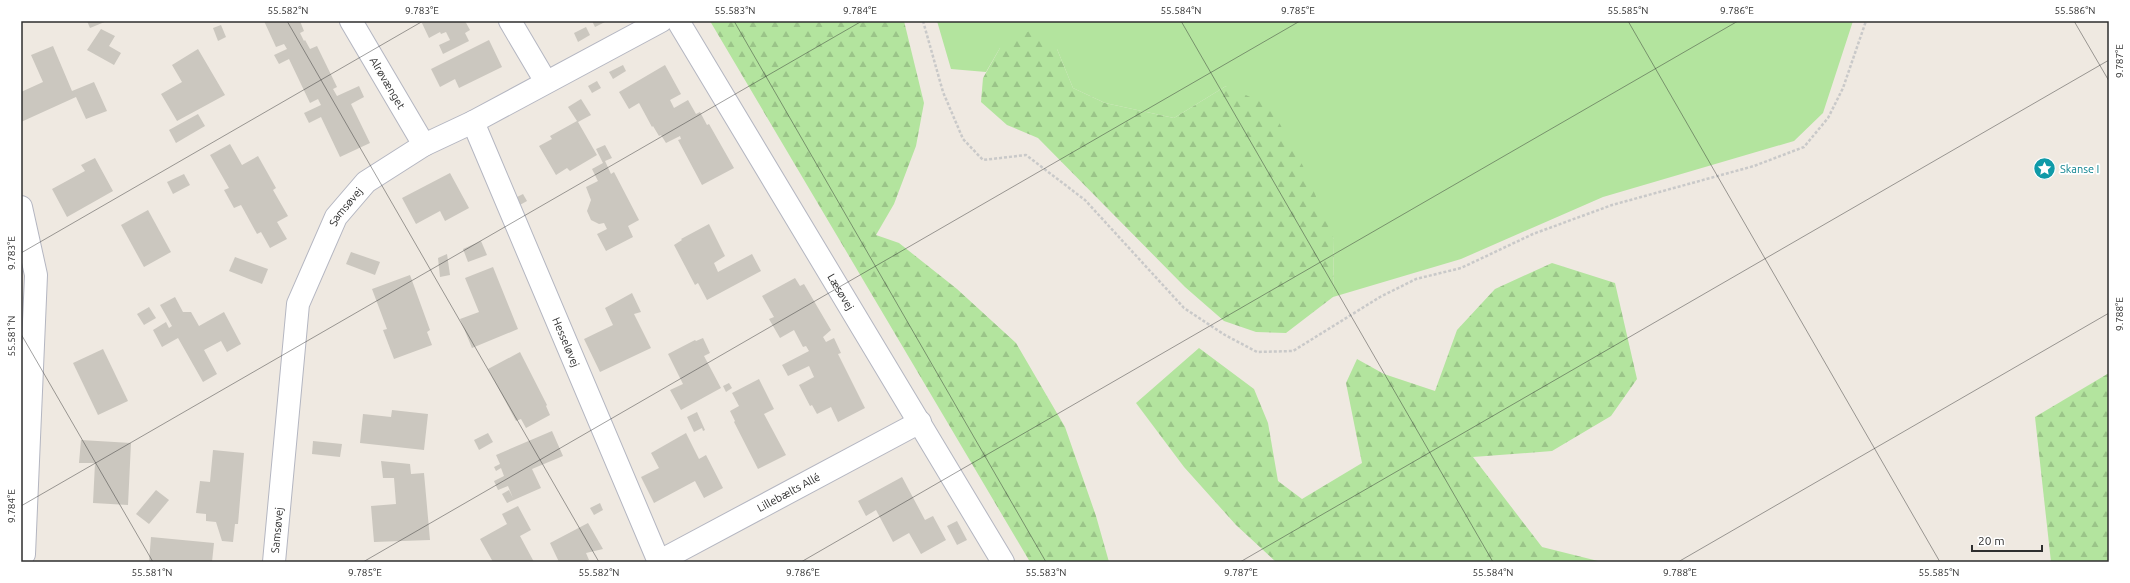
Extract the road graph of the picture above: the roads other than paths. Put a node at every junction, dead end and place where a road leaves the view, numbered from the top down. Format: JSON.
{"nodes":[{"id":1,"x":351,"y":21,"type":"edge"},
{"id":2,"x":510,"y":21,"type":"edge"},
{"id":3,"x":661,"y":21,"type":"edge"},
{"id":4,"x":678,"y":21,"type":"edge"},
{"id":5,"x":546,"y":82,"type":"junction"},
{"id":6,"x":472,"y":122,"type":"junction"},
{"id":7,"x":424,"y":146,"type":"junction"},
{"id":8,"x":21,"y":207,"type":"edge"},
{"id":9,"x":920,"y":422,"type":"junction"},
{"id":10,"x":27,"y":556,"type":"edge"},
{"id":11,"x":274,"y":562,"type":"edge"},
{"id":12,"x":659,"y":562,"type":"edge"},
{"id":13,"x":1003,"y":562,"type":"edge"}],
"edges":[{"from":1,"to":7,"type":"street","name":"Alrøvænget"},
{"from":2,"to":5,"type":"street"},
{"from":3,"to":5,"type":"street","name":"Samsøvej"},
{"from":4,"to":9,"type":"street","name":"Læsøvej"},
{"from":5,"to":6,"type":"street","name":"Samsøvej"},
{"from":6,"to":7,"type":"street","name":"Samsøvej"},
{"from":6,"to":12,"type":"street","name":"Hesseløvej"},
{"from":7,"to":11,"type":"street","name":"Samsøvej"},
{"from":8,"to":10,"type":"street"},
{"from":9,"to":12,"type":"street","name":"Lillebælts Allé"},
{"from":9,"to":13,"type":"street","name":"Læsøvej"}]}
